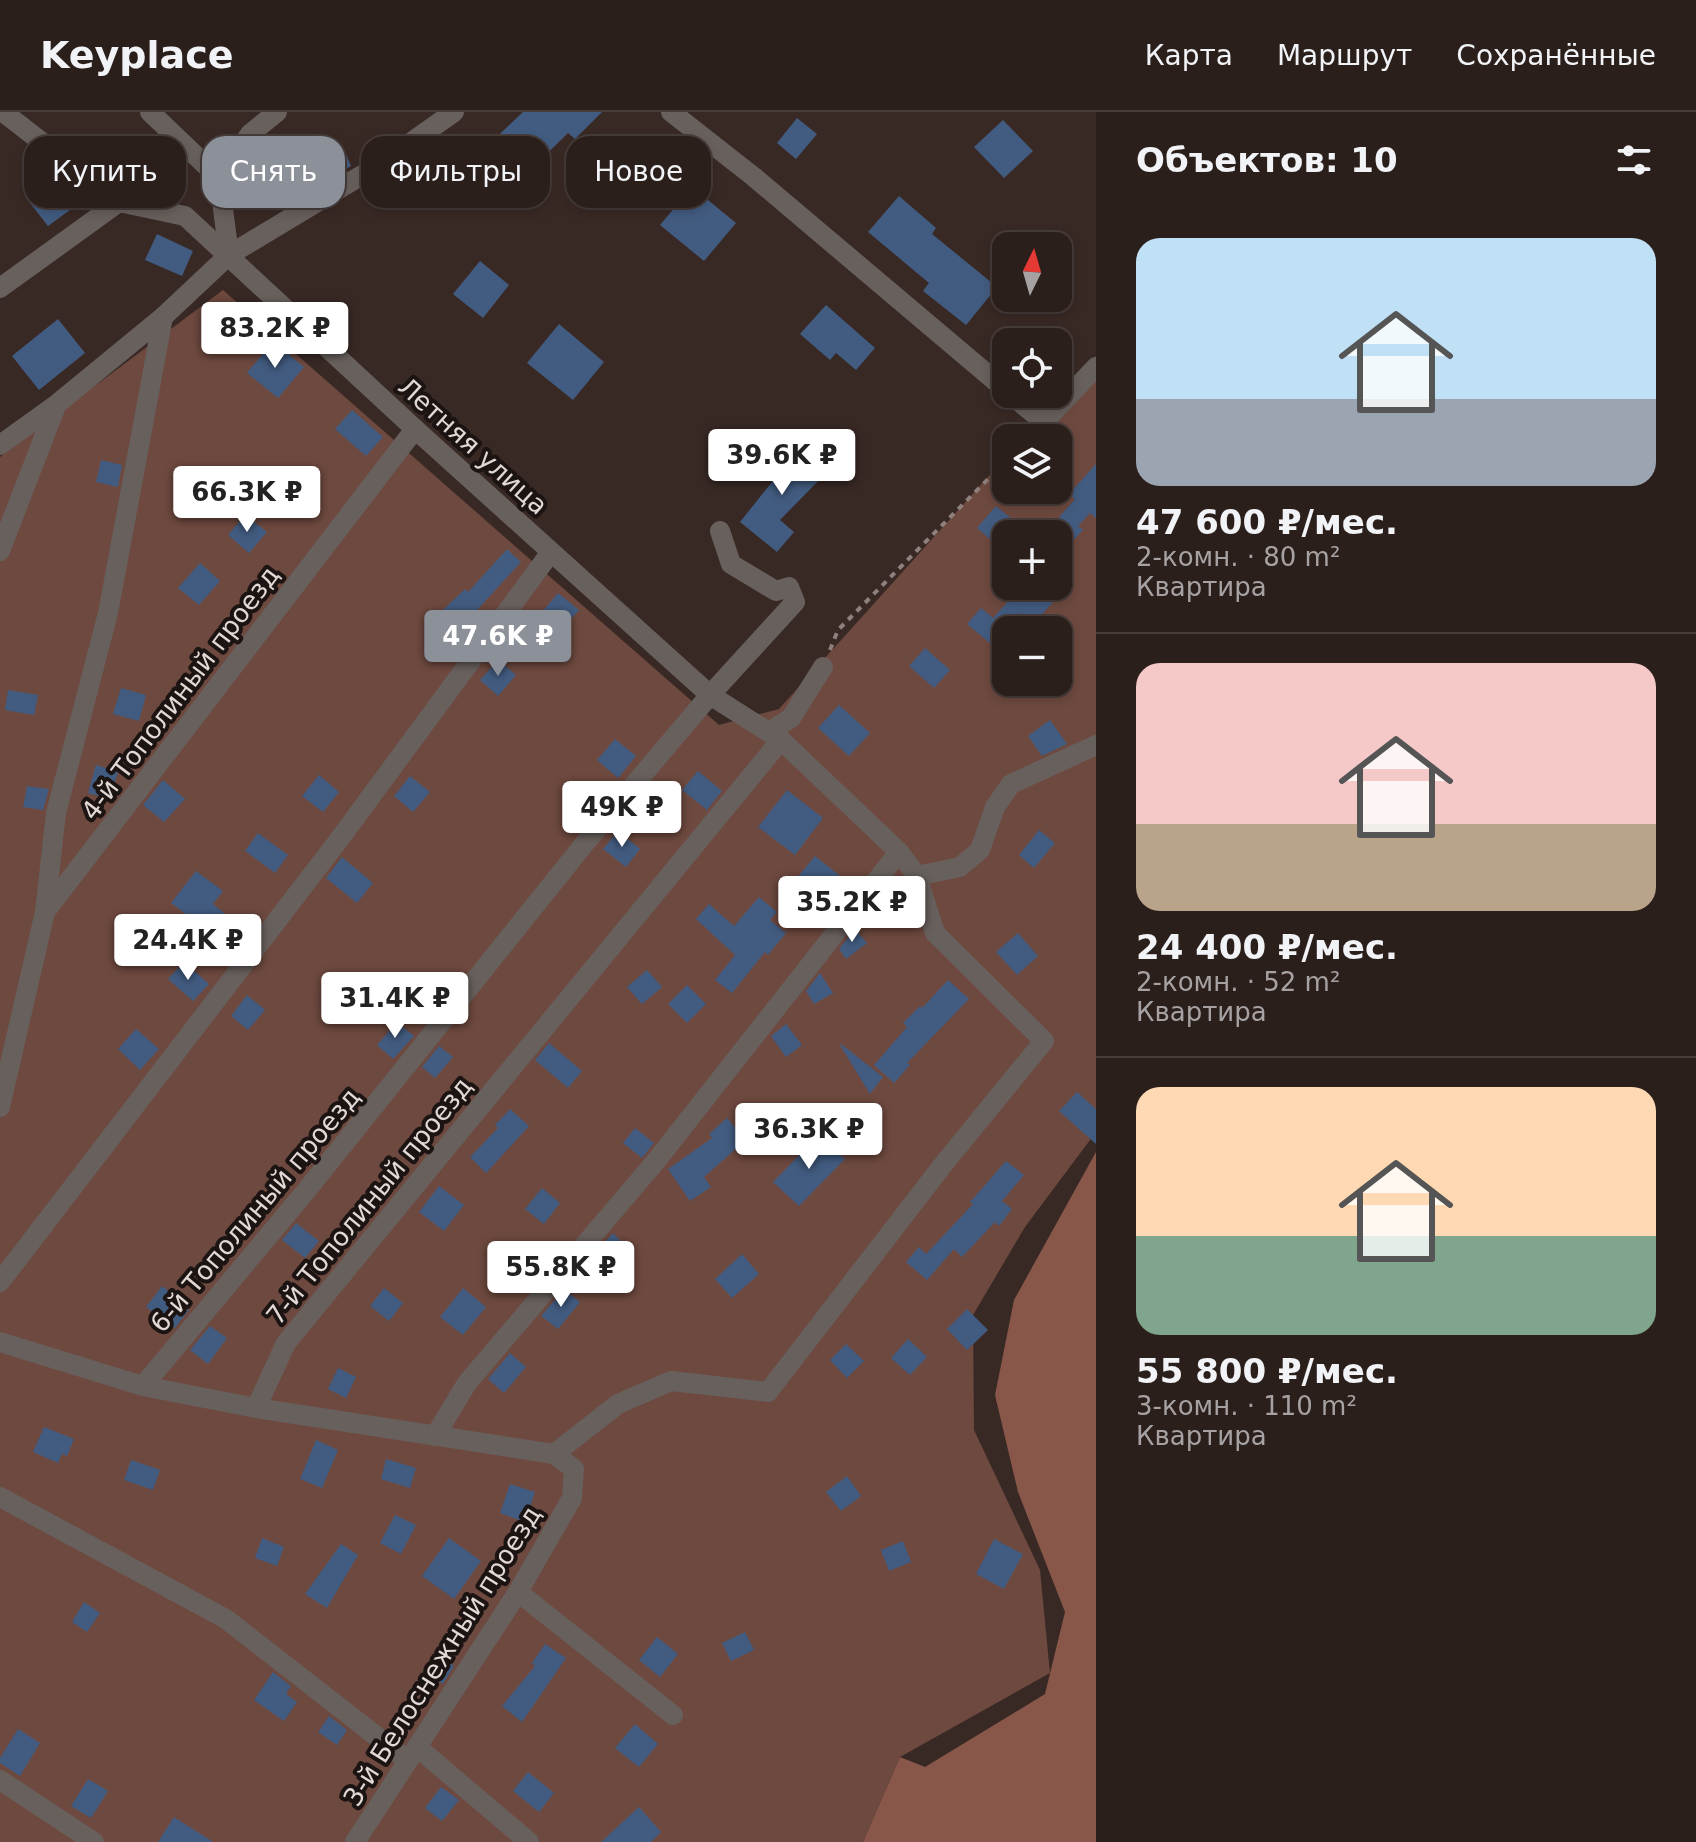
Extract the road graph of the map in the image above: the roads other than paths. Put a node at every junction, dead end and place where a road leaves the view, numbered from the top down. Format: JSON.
{"nodes":[{"id":1,"x":3,"y":112,"type":"edge"},
{"id":2,"x":150,"y":112,"type":"edge"},
{"id":3,"x":277,"y":112,"type":"edge"},
{"id":4,"x":454,"y":112,"type":"edge"},
{"id":5,"x":671,"y":112,"type":"edge"},
{"id":6,"x":34,"y":136,"type":"edge"},
{"id":7,"x":249,"y":136,"type":"edge"},
{"id":8,"x":202,"y":162,"type":"edge"},
{"id":9,"x":111,"y":208,"type":"edge"},
{"id":10,"x":147,"y":208,"type":"edge"},
{"id":11,"x":223,"y":208,"type":"edge"},
{"id":12,"x":229,"y":255,"type":"junction"},
{"id":13,"x":0,"y":288,"type":"edge"},
{"id":14,"x":163,"y":317,"type":"junction"},
{"id":15,"x":1096,"y":367,"type":"edge"},
{"id":16,"x":992,"y":378,"type":"edge"},
{"id":17,"x":1072,"y":392,"type":"edge"},
{"id":18,"x":57,"y":404,"type":"junction"},
{"id":19,"x":1027,"y":408,"type":"edge"},
{"id":20,"x":1057,"y":408,"type":"edge"},
{"id":21,"x":415,"y":429,"type":"junction"},
{"id":22,"x":0,"y":445,"type":"edge"},
{"id":23,"x":720,"y":531,"type":"dead end"},
{"id":24,"x":0,"y":551,"type":"edge"},
{"id":25,"x":551,"y":552,"type":"junction"},
{"id":26,"x":823,"y":667,"type":"road end"},
{"id":27,"x":710,"y":695,"type":"junction"},
{"id":28,"x":775,"y":736,"type":"junction"},
{"id":29,"x":1096,"y":745,"type":"edge"},
{"id":30,"x":899,"y":852,"type":"junction"},
{"id":31,"x":917,"y":876,"type":"junction"},
{"id":32,"x":45,"y":912,"type":"junction"},
{"id":33,"x":0,"y":1107,"type":"edge"},
{"id":34,"x":0,"y":1282,"type":"edge"},
{"id":35,"x":0,"y":1342,"type":"edge"},
{"id":36,"x":143,"y":1386,"type":"junction"},
{"id":37,"x":256,"y":1408,"type":"junction"},
{"id":38,"x":435,"y":1436,"type":"junction"},
{"id":39,"x":554,"y":1454,"type":"junction"},
{"id":40,"x":0,"y":1497,"type":"edge"},
{"id":41,"x":518,"y":1592,"type":"junction"},
{"id":42,"x":673,"y":1715,"type":"dead end"},
{"id":43,"x":412,"y":1753,"type":"junction"},
{"id":44,"x":0,"y":1780,"type":"edge"},
{"id":45,"x":94,"y":1842,"type":"edge"},
{"id":46,"x":355,"y":1842,"type":"edge"},
{"id":47,"x":529,"y":1842,"type":"edge"}],
"edges":[{"from":1,"to":6,"type":"street","name":"Летняя улица"},
{"from":2,"to":8,"type":"street"},
{"from":3,"to":7,"type":"street"},
{"from":4,"to":12,"type":"street"},
{"from":5,"to":16,"type":"street"},
{"from":9,"to":13,"type":"street"},
{"from":10,"to":12,"type":"street","name":"Летняя улица"},
{"from":11,"to":12,"type":"street"},
{"from":12,"to":14,"type":"street"},
{"from":12,"to":21,"type":"street","name":"Летняя улица"},
{"from":14,"to":18,"type":"street"},
{"from":14,"to":32,"type":"street"},
{"from":15,"to":17,"type":"street"},
{"from":18,"to":22,"type":"street"},
{"from":18,"to":24,"type":"street"},
{"from":19,"to":20,"type":"street"},
{"from":21,"to":25,"type":"street","name":"Летняя улица"},
{"from":21,"to":32,"type":"street","name":"4-й Тополиный проезд"},
{"from":23,"to":27,"type":"street","name":"6-й Тополиный проезд"},
{"from":25,"to":27,"type":"street","name":"Летняя улица"},
{"from":25,"to":34,"type":"street"},
{"from":26,"to":28,"type":"street","name":"7-й Тополиный проезд"},
{"from":27,"to":28,"type":"street","name":"Летняя улица"},
{"from":27,"to":36,"type":"street","name":"6-й Тополиный проезд"},
{"from":28,"to":30,"type":"street","name":"Летняя улица"},
{"from":28,"to":37,"type":"street","name":"7-й Тополиный проезд"},
{"from":29,"to":31,"type":"street"},
{"from":30,"to":31,"type":"street","name":"Летняя улица"},
{"from":30,"to":38,"type":"street"},
{"from":31,"to":39,"type":"street","name":"Летняя улица"},
{"from":32,"to":33,"type":"street"},
{"from":35,"to":36,"type":"street"},
{"from":36,"to":37,"type":"street"},
{"from":37,"to":38,"type":"street"},
{"from":38,"to":39,"type":"street"},
{"from":39,"to":41,"type":"street","name":"3-й Белоснежный проезд"},
{"from":40,"to":43,"type":"street"},
{"from":41,"to":42,"type":"street"},
{"from":41,"to":43,"type":"street","name":"3-й Белоснежный проезд"},
{"from":43,"to":46,"type":"street","name":"3-й Белоснежный проезд"},
{"from":43,"to":47,"type":"street"},
{"from":44,"to":45,"type":"street"}]}
